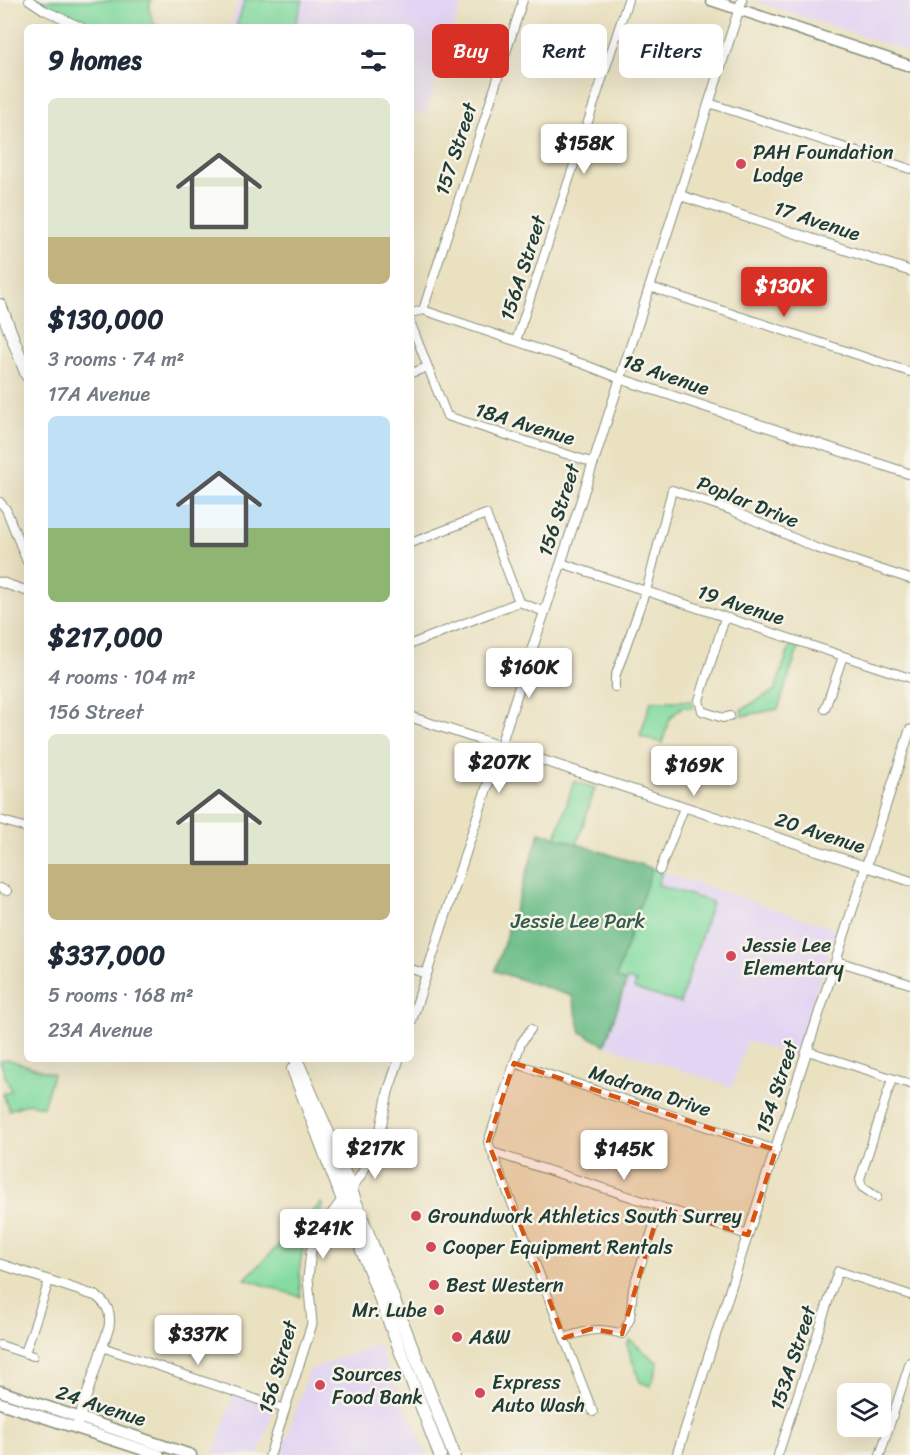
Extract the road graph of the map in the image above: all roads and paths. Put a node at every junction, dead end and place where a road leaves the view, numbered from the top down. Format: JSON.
{"nodes":[{"id":1,"x":28,"y":0,"type":"edge"},
{"id":2,"x":523,"y":0,"type":"edge"},
{"id":3,"x":628,"y":0,"type":"edge"},
{"id":4,"x":711,"y":0,"type":"edge"},
{"id":5,"x":741,"y":5,"type":"edge"},
{"id":6,"x":74,"y":24,"type":"edge"},
{"id":7,"x":910,"y":66,"type":"edge"},
{"id":8,"x":709,"y":103,"type":"junction"},
{"id":9,"x":910,"y":169,"type":"edge"},
{"id":10,"x":680,"y":195,"type":"junction"},
{"id":11,"x":910,"y":271,"type":"edge"},
{"id":12,"x":650,"y":287,"type":"junction"},
{"id":13,"x":0,"y":305,"type":"edge"},
{"id":14,"x":423,"y":310,"type":"junction"},
{"id":15,"x":414,"y":312,"type":"edge"},
{"id":16,"x":414,"y":332,"type":"edge"},
{"id":17,"x":516,"y":341,"type":"junction"},
{"id":18,"x":24,"y":367,"type":"edge"},
{"id":19,"x":428,"y":367,"type":"junction"},
{"id":20,"x":414,"y":372,"type":"edge"},
{"id":21,"x":910,"y":372,"type":"edge"},
{"id":22,"x":621,"y":379,"type":"junction"},
{"id":23,"x":594,"y":463,"type":"junction"},
{"id":24,"x":910,"y":474,"type":"edge"},
{"id":25,"x":0,"y":502,"type":"edge"},
{"id":26,"x":414,"y":542,"type":"edge"},
{"id":27,"x":24,"y":554,"type":"edge"},
{"id":28,"x":561,"y":563,"type":"junction"},
{"id":29,"x":910,"y":579,"type":"edge"},
{"id":30,"x":0,"y":582,"type":"edge"},
{"id":31,"x":24,"y":588,"type":"edge"},
{"id":32,"x":645,"y":591,"type":"junction"},
{"id":33,"x":519,"y":602,"type":"junction"},
{"id":34,"x":545,"y":612,"type":"junction"},
{"id":35,"x":725,"y":618,"type":"junction"},
{"id":36,"x":414,"y":643,"type":"edge"},
{"id":37,"x":843,"y":656,"type":"junction"},
{"id":38,"x":910,"y":678,"type":"edge"},
{"id":39,"x":615,"y":687,"type":"dead end"},
{"id":40,"x":825,"y":709,"type":"dead end"},
{"id":41,"x":730,"y":716,"type":"dead end"},
{"id":42,"x":414,"y":719,"type":"edge"},
{"id":43,"x":910,"y":730,"type":"edge"},
{"id":44,"x":500,"y":747,"type":"junction"},
{"id":45,"x":684,"y":808,"type":"junction"},
{"id":46,"x":0,"y":820,"type":"edge"},
{"id":47,"x":24,"y":827,"type":"edge"},
{"id":48,"x":866,"y":867,"type":"junction"},
{"id":49,"x":660,"y":870,"type":"dead end"},
{"id":50,"x":910,"y":881,"type":"edge"},
{"id":51,"x":837,"y":961,"type":"junction"},
{"id":52,"x":414,"y":970,"type":"edge"},
{"id":53,"x":427,"y":974,"type":"junction"},
{"id":54,"x":910,"y":984,"type":"edge"},
{"id":55,"x":414,"y":1013,"type":"edge"},
{"id":56,"x":531,"y":1029,"type":"dead end"},
{"id":57,"x":808,"y":1051,"type":"junction"},
{"id":58,"x":290,"y":1062,"type":"edge"},
{"id":59,"x":297,"y":1062,"type":"edge"},
{"id":60,"x":398,"y":1062,"type":"edge"},
{"id":61,"x":514,"y":1063,"type":"junction"},
{"id":62,"x":892,"y":1079,"type":"junction"},
{"id":63,"x":910,"y":1084,"type":"edge"},
{"id":64,"x":335,"y":1149,"type":"junction"},
{"id":65,"x":776,"y":1150,"type":"junction"},
{"id":66,"x":492,"y":1152,"type":"junction"},
{"id":67,"x":373,"y":1154,"type":"junction"},
{"id":68,"x":346,"y":1195,"type":"junction"},
{"id":69,"x":877,"y":1197,"type":"dead end"},
{"id":70,"x":660,"y":1207,"type":"junction"},
{"id":71,"x":748,"y":1235,"type":"junction"},
{"id":72,"x":356,"y":1236,"type":"junction"},
{"id":73,"x":316,"y":1238,"type":"junction"},
{"id":74,"x":0,"y":1264,"type":"edge"},
{"id":75,"x":49,"y":1281,"type":"junction"},
{"id":76,"x":910,"y":1295,"type":"edge"},
{"id":77,"x":386,"y":1312,"type":"junction"},
{"id":78,"x":564,"y":1338,"type":"junction"},
{"id":79,"x":0,"y":1345,"type":"edge"},
{"id":80,"x":102,"y":1347,"type":"junction"},
{"id":81,"x":411,"y":1347,"type":"junction"},
{"id":82,"x":910,"y":1362,"type":"edge"},
{"id":83,"x":413,"y":1384,"type":"junction"},
{"id":84,"x":0,"y":1391,"type":"edge"},
{"id":85,"x":17,"y":1402,"type":"junction"},
{"id":86,"x":0,"y":1403,"type":"edge"},
{"id":87,"x":285,"y":1409,"type":"junction"},
{"id":88,"x":592,"y":1412,"type":"dead end"},
{"id":89,"x":77,"y":1423,"type":"junction"},
{"id":90,"x":443,"y":1428,"type":"junction"},
{"id":91,"x":142,"y":1449,"type":"junction"},
{"id":92,"x":159,"y":1455,"type":"edge"},
{"id":93,"x":181,"y":1455,"type":"edge"},
{"id":94,"x":191,"y":1455,"type":"edge"},
{"id":95,"x":270,"y":1455,"type":"edge"},
{"id":96,"x":440,"y":1455,"type":"edge"},
{"id":97,"x":454,"y":1455,"type":"edge"},
{"id":98,"x":677,"y":1455,"type":"edge"},
{"id":99,"x":778,"y":1455,"type":"edge"},
{"id":100,"x":880,"y":1455,"type":"edge"}],
"edges":[{"from":1,"to":6,"type":"street"},
{"from":2,"to":14,"type":"street","name":"157 Street"},
{"from":3,"to":17,"type":"street","name":"156A Street"},
{"from":4,"to":5,"type":"main road"},
{"from":5,"to":7,"type":"main road"},
{"from":5,"to":8,"type":"street","name":"156 Street"},
{"from":8,"to":9,"type":"street"},
{"from":8,"to":10,"type":"street","name":"156 Street"},
{"from":10,"to":11,"type":"street","name":"17 Avenue"},
{"from":10,"to":12,"type":"street","name":"156 Street"},
{"from":12,"to":21,"type":"street"},
{"from":12,"to":22,"type":"street","name":"156 Street"},
{"from":13,"to":18,"type":"main road"},
{"from":14,"to":15,"type":"street","name":"18 Avenue"},
{"from":14,"to":17,"type":"street","name":"18 Avenue"},
{"from":16,"to":19,"type":"street"},
{"from":17,"to":22,"type":"street","name":"18 Avenue"},
{"from":19,"to":20,"type":"street"},
{"from":19,"to":23,"type":"street","name":"18A Avenue"},
{"from":22,"to":23,"type":"street","name":"156 Street"},
{"from":22,"to":24,"type":"street","name":"18 Avenue"},
{"from":23,"to":28,"type":"street","name":"156 Street"},
{"from":25,"to":27,"type":"street"},
{"from":26,"to":33,"type":"street"},
{"from":28,"to":32,"type":"street","name":"19 Avenue"},
{"from":28,"to":34,"type":"street","name":"156 Street"},
{"from":29,"to":32,"type":"street","name":"Poplar Drive"},
{"from":30,"to":31,"type":"street"},
{"from":32,"to":35,"type":"street","name":"19 Avenue"},
{"from":32,"to":39,"type":"street"},
{"from":33,"to":34,"type":"street"},
{"from":33,"to":36,"type":"street"},
{"from":34,"to":44,"type":"street","name":"156 Street"},
{"from":35,"to":37,"type":"street","name":"19 Avenue"},
{"from":35,"to":41,"type":"street"},
{"from":37,"to":38,"type":"street","name":"19 Avenue"},
{"from":37,"to":40,"type":"street"},
{"from":42,"to":44,"type":"street","name":"20 Avenue"},
{"from":43,"to":48,"type":"street","name":"154 Street"},
{"from":44,"to":45,"type":"street","name":"20 Avenue"},
{"from":44,"to":53,"type":"street","name":"156 Street"},
{"from":45,"to":48,"type":"street","name":"20 Avenue"},
{"from":45,"to":49,"type":"street"},
{"from":46,"to":47,"type":"street"},
{"from":48,"to":50,"type":"street","name":"20 Avenue"},
{"from":48,"to":51,"type":"street","name":"154 Street"},
{"from":51,"to":54,"type":"street"},
{"from":51,"to":57,"type":"street","name":"154 Street"},
{"from":52,"to":53,"type":"street"},
{"from":53,"to":55,"type":"street","name":"156 Street"},
{"from":56,"to":61,"type":"street"},
{"from":57,"to":62,"type":"street"},
{"from":57,"to":65,"type":"street","name":"154 Street"},
{"from":58,"to":68,"type":"main road"},
{"from":59,"to":64,"type":"main road"},
{"from":60,"to":67,"type":"street","name":"156 Street"},
{"from":61,"to":65,"type":"street","name":"Madrona Drive"},
{"from":61,"to":66,"type":"street"},
{"from":62,"to":63,"type":"street"},
{"from":62,"to":69,"type":"street"},
{"from":64,"to":67,"type":"main road"},
{"from":64,"to":68,"type":"main road"},
{"from":65,"to":71,"type":"street","name":"154 Street"},
{"from":66,"to":70,"type":"street"},
{"from":66,"to":78,"type":"street"},
{"from":67,"to":68,"type":"street","name":"156 Street"},
{"from":68,"to":72,"type":"main road"},
{"from":68,"to":73,"type":"street","name":"156 Street"},
{"from":68,"to":81,"type":"main road"},
{"from":70,"to":71,"type":"street"},
{"from":70,"to":78,"type":"street"},
{"from":71,"to":98,"type":"street","name":"154 Street"},
{"from":72,"to":73,"type":"main road"},
{"from":72,"to":77,"type":"main road"},
{"from":73,"to":87,"type":"street","name":"156 Street"},
{"from":74,"to":75,"type":"street"},
{"from":75,"to":79,"type":"street"},
{"from":75,"to":80,"type":"street"},
{"from":76,"to":99,"type":"street","name":"153A Street"},
{"from":77,"to":81,"type":"main road"},
{"from":77,"to":83,"type":"main road"},
{"from":78,"to":88,"type":"street"},
{"from":80,"to":87,"type":"street"},
{"from":80,"to":89,"type":"street"},
{"from":81,"to":90,"type":"main road"},
{"from":82,"to":100,"type":"street"},
{"from":83,"to":90,"type":"main road"},
{"from":83,"to":96,"type":"main road"},
{"from":84,"to":85,"type":"main road","name":"24 Avenue"},
{"from":85,"to":86,"type":"main road","name":"24 Avenue"},
{"from":85,"to":89,"type":"main road","name":"24 Avenue"},
{"from":87,"to":95,"type":"street","name":"156 Street"},
{"from":89,"to":91,"type":"main road","name":"24 Avenue"},
{"from":89,"to":94,"type":"main road","name":"24 Avenue"},
{"from":90,"to":97,"type":"main road"},
{"from":91,"to":92,"type":"main road","name":"24 Avenue"},
{"from":91,"to":93,"type":"main road"}]}
